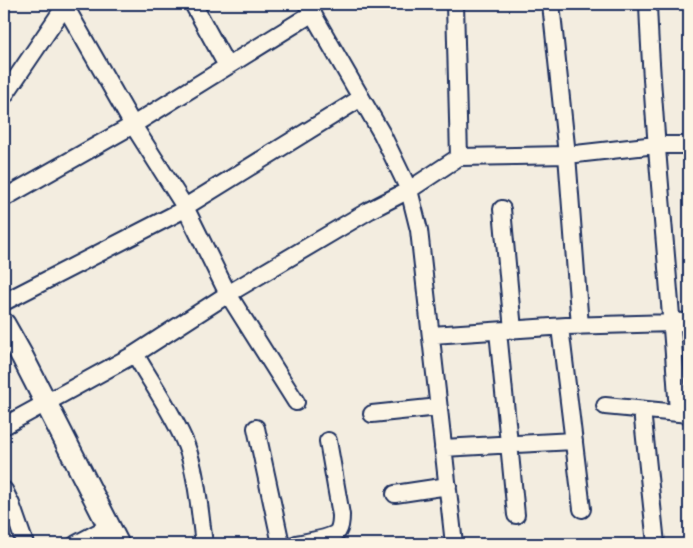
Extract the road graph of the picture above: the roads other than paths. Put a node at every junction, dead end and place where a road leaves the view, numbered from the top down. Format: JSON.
{"nodes":[{"id":1,"x":193,"y":4,"type":"edge"},
{"id":2,"x":455,"y":4,"type":"edge"},
{"id":3,"x":551,"y":4,"type":"edge"},
{"id":4,"x":648,"y":4,"type":"edge"},
{"id":5,"x":65,"y":5,"type":"edge"},
{"id":6,"x":310,"y":9,"type":"edge"},
{"id":7,"x":227,"y":66,"type":"junction"},
{"id":8,"x":4,"y":96,"type":"edge"},
{"id":9,"x":360,"y":98,"type":"junction"},
{"id":10,"x":134,"y":125,"type":"junction"},
{"id":11,"x":656,"y":145,"type":"junction"},
{"id":12,"x":689,"y":145,"type":"edge"},
{"id":13,"x":567,"y":156,"type":"junction"},
{"id":14,"x":459,"y":157,"type":"junction"},
{"id":15,"x":410,"y":190,"type":"junction"},
{"id":16,"x":4,"y":198,"type":"edge"},
{"id":17,"x":185,"y":208,"type":"junction"},
{"id":18,"x":502,"y":209,"type":"dead end"},
{"id":19,"x":228,"y":294,"type":"junction"},
{"id":20,"x":4,"y":302,"type":"edge"},
{"id":21,"x":689,"y":321,"type":"edge"},
{"id":22,"x":672,"y":323,"type":"junction"},
{"id":23,"x":4,"y":324,"type":"edge"},
{"id":24,"x":580,"y":326,"type":"junction"},
{"id":25,"x":560,"y":327,"type":"junction"},
{"id":26,"x":506,"y":331,"type":"junction"},
{"id":27,"x":432,"y":335,"type":"junction"},
{"id":28,"x":135,"y":354,"type":"junction"},
{"id":29,"x":296,"y":402,"type":"dead end"},
{"id":30,"x":46,"y":404,"type":"junction"},
{"id":31,"x":605,"y":406,"type":"dead end"},
{"id":32,"x":439,"y":407,"type":"junction"},
{"id":33,"x":642,"y":410,"type":"junction"},
{"id":34,"x":684,"y":413,"type":"edge"},
{"id":35,"x":372,"y":414,"type":"dead end"},
{"id":36,"x":4,"y":426,"type":"edge"},
{"id":37,"x":256,"y":428,"type":"dead end"},
{"id":38,"x":328,"y":441,"type":"dead end"},
{"id":39,"x":574,"y":441,"type":"junction"},
{"id":40,"x":509,"y":444,"type":"junction"},
{"id":41,"x":444,"y":448,"type":"junction"},
{"id":42,"x":448,"y":486,"type":"junction"},
{"id":43,"x":395,"y":494,"type":"dead end"},
{"id":44,"x":6,"y":501,"type":"edge"},
{"id":45,"x":582,"y":509,"type":"dead end"},
{"id":46,"x":516,"y":515,"type":"dead end"},
{"id":47,"x":114,"y":535,"type":"edge"},
{"id":48,"x":25,"y":544,"type":"edge"},
{"id":49,"x":76,"y":544,"type":"edge"},
{"id":50,"x":204,"y":544,"type":"edge"},
{"id":51,"x":280,"y":544,"type":"edge"},
{"id":52,"x":296,"y":544,"type":"edge"},
{"id":53,"x":454,"y":544,"type":"edge"},
{"id":54,"x":656,"y":544,"type":"edge"}],
"edges":[{"from":1,"to":7,"type":"street"},
{"from":2,"to":14,"type":"street"},
{"from":3,"to":13,"type":"street"},
{"from":4,"to":11,"type":"street"},
{"from":5,"to":8,"type":"street"},
{"from":5,"to":10,"type":"street"},
{"from":6,"to":7,"type":"street"},
{"from":6,"to":9,"type":"street"},
{"from":7,"to":10,"type":"street"},
{"from":9,"to":15,"type":"street"},
{"from":9,"to":17,"type":"street"},
{"from":10,"to":16,"type":"street"},
{"from":10,"to":17,"type":"street"},
{"from":11,"to":12,"type":"street"},
{"from":11,"to":13,"type":"street"},
{"from":11,"to":22,"type":"street"},
{"from":13,"to":14,"type":"street"},
{"from":13,"to":24,"type":"street"},
{"from":14,"to":15,"type":"street"},
{"from":15,"to":19,"type":"street"},
{"from":15,"to":27,"type":"street"},
{"from":17,"to":19,"type":"street"},
{"from":17,"to":20,"type":"street"},
{"from":18,"to":26,"type":"street"},
{"from":19,"to":28,"type":"street"},
{"from":19,"to":29,"type":"street"},
{"from":21,"to":22,"type":"street"},
{"from":22,"to":24,"type":"street"},
{"from":22,"to":34,"type":"street"},
{"from":23,"to":30,"type":"main road"},
{"from":24,"to":25,"type":"street"},
{"from":25,"to":26,"type":"street"},
{"from":25,"to":39,"type":"street"},
{"from":26,"to":27,"type":"street"},
{"from":26,"to":40,"type":"street"},
{"from":27,"to":32,"type":"street"},
{"from":28,"to":30,"type":"street"},
{"from":28,"to":50,"type":"street"},
{"from":30,"to":36,"type":"street"},
{"from":30,"to":47,"type":"main road"},
{"from":31,"to":33,"type":"street"},
{"from":32,"to":35,"type":"street"},
{"from":32,"to":41,"type":"street"},
{"from":33,"to":34,"type":"street"},
{"from":33,"to":54,"type":"street"},
{"from":37,"to":51,"type":"street"},
{"from":38,"to":52,"type":"street"},
{"from":39,"to":40,"type":"street"},
{"from":39,"to":45,"type":"street"},
{"from":40,"to":41,"type":"street"},
{"from":40,"to":46,"type":"street"},
{"from":41,"to":42,"type":"street"},
{"from":42,"to":43,"type":"street"},
{"from":42,"to":53,"type":"street"},
{"from":44,"to":48,"type":"street"},
{"from":47,"to":49,"type":"street"}]}
